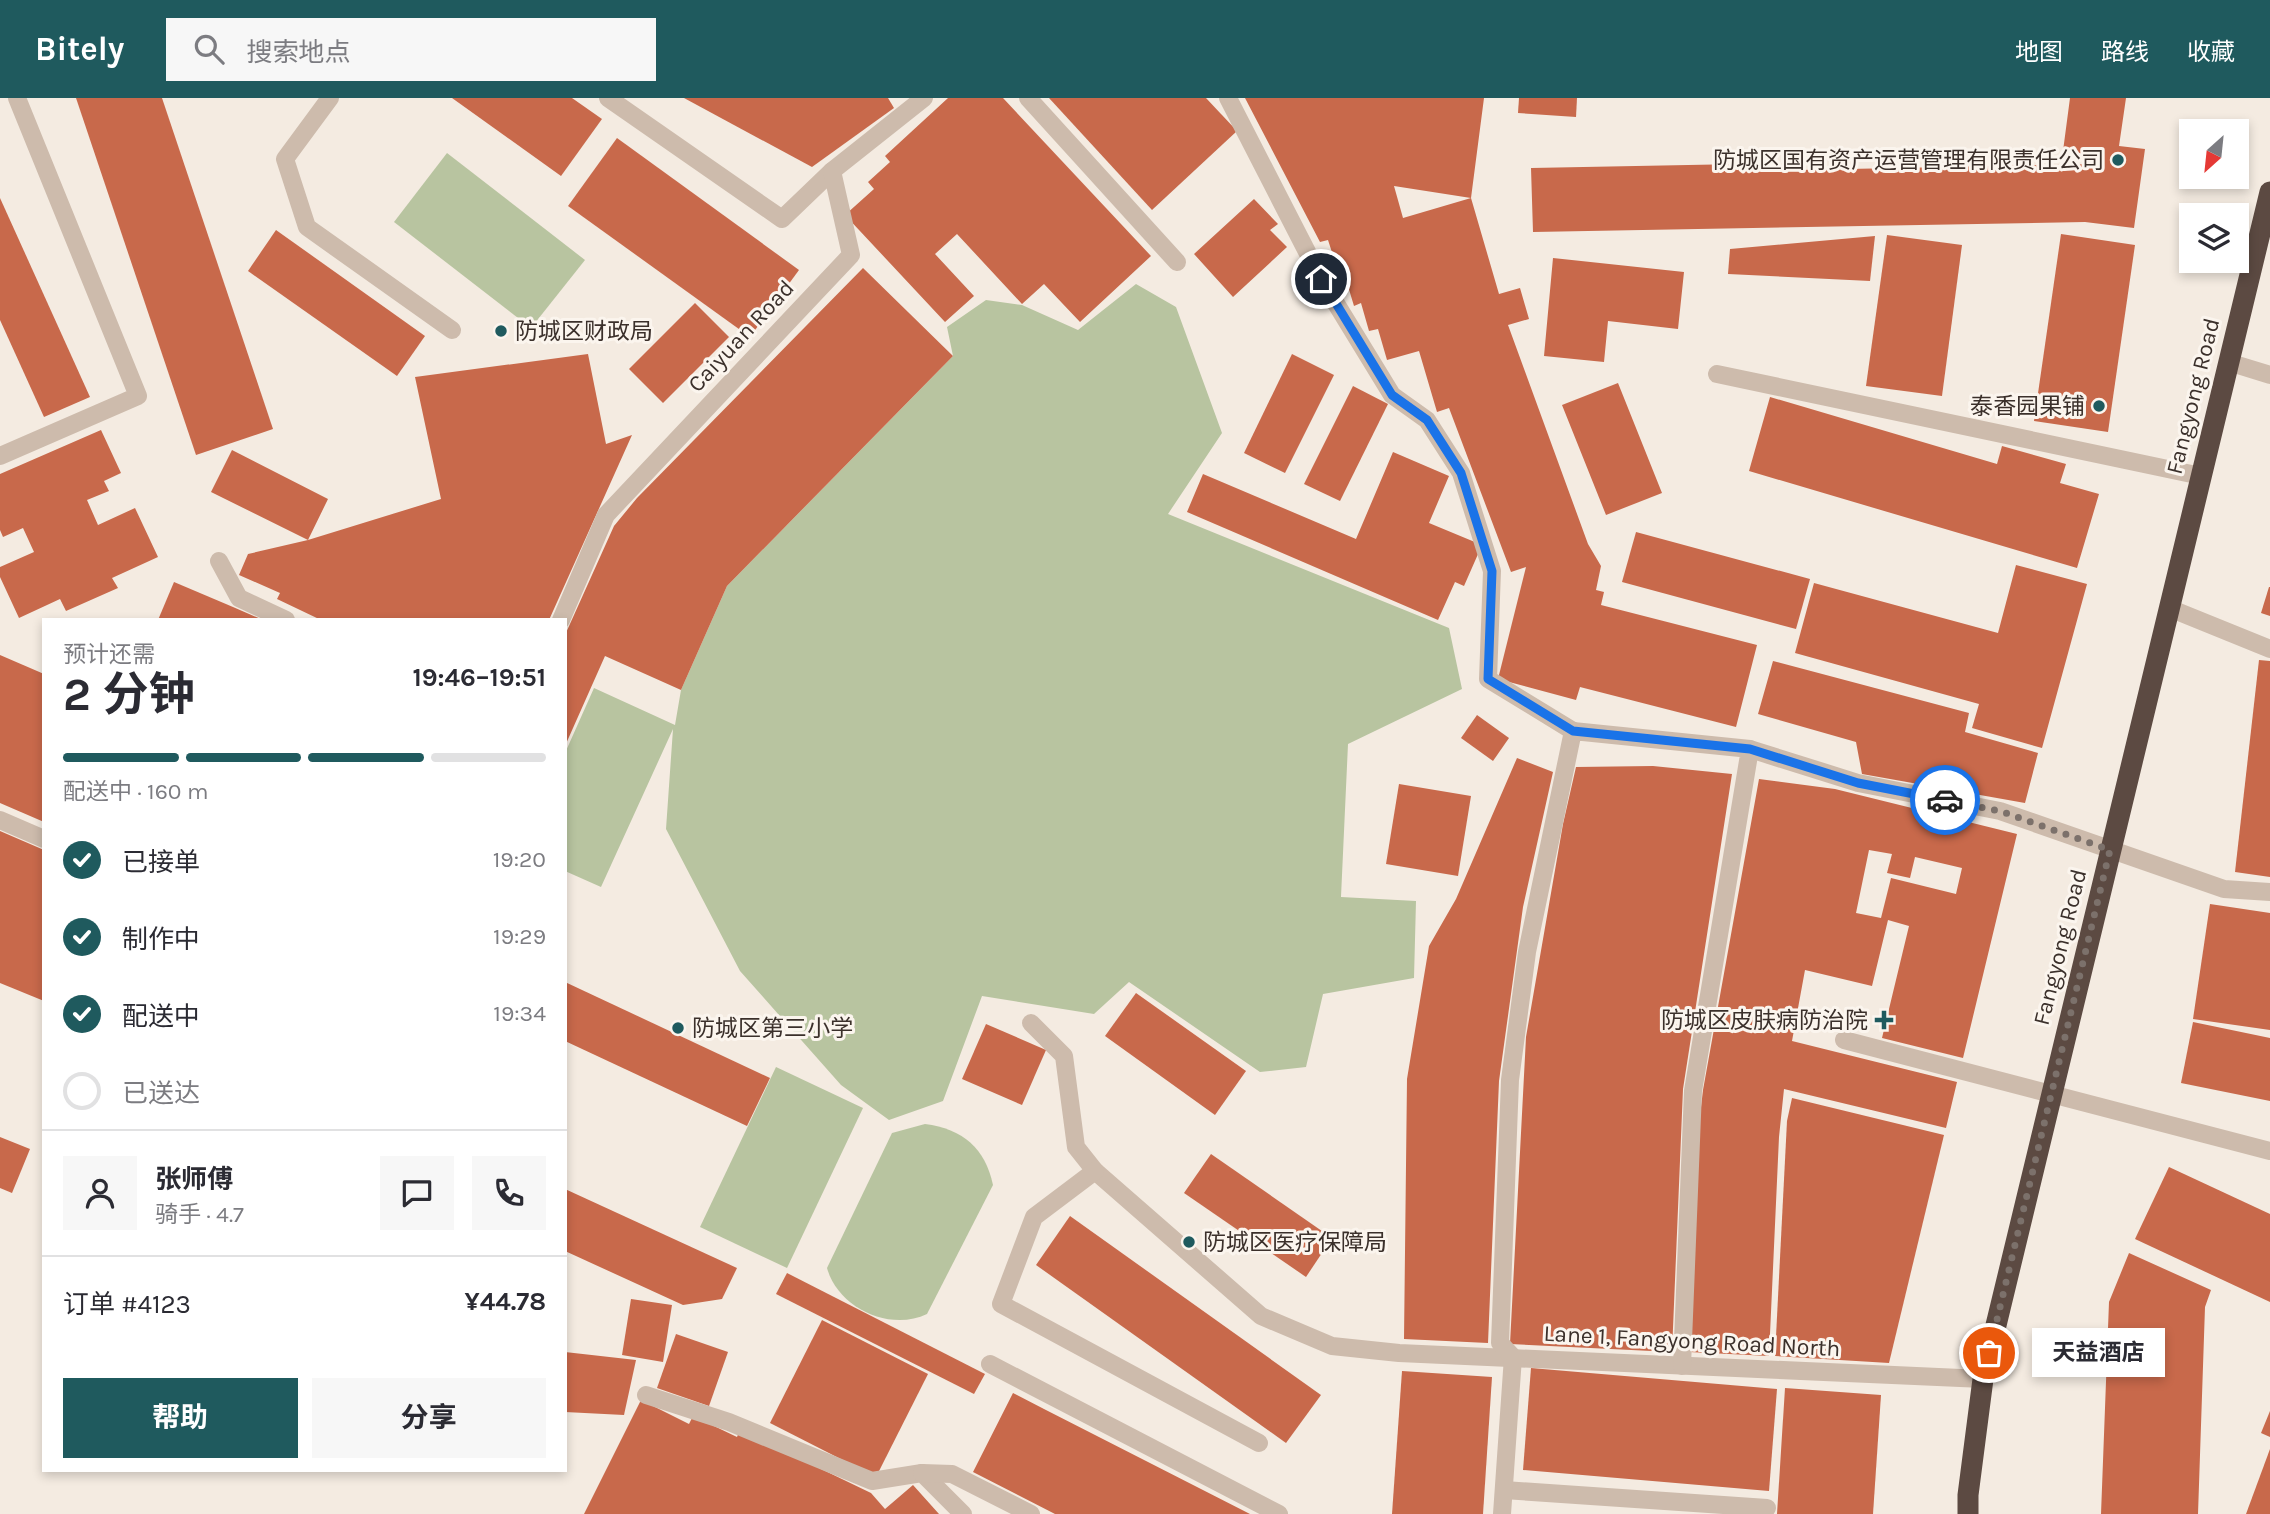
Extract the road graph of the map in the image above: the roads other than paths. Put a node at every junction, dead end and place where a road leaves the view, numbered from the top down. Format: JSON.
{"nodes":[{"id":1,"x":17,"y":98,"type":"edge"},
{"id":2,"x":330,"y":98,"type":"edge"},
{"id":3,"x":608,"y":98,"type":"edge"},
{"id":4,"x":924,"y":98,"type":"edge"},
{"id":5,"x":1028,"y":98,"type":"edge"},
{"id":6,"x":1228,"y":98,"type":"edge"},
{"id":7,"x":832,"y":171,"type":"junction"},
{"id":8,"x":2270,"y":192,"type":"edge"},
{"id":9,"x":1177,"y":262,"type":"dead end"},
{"id":10,"x":452,"y":330,"type":"dead end"},
{"id":11,"x":2228,"y":362,"type":"junction"},
{"id":12,"x":1717,"y":374,"type":"dead end"},
{"id":13,"x":2270,"y":375,"type":"edge"},
{"id":14,"x":0,"y":456,"type":"edge"},
{"id":15,"x":2201,"y":476,"type":"junction"},
{"id":16,"x":219,"y":561,"type":"dead end"},
{"id":17,"x":2169,"y":608,"type":"junction"},
{"id":18,"x":282,"y":618,"type":"edge"},
{"id":19,"x":562,"y":618,"type":"edge"},
{"id":20,"x":2270,"y":649,"type":"edge"},
{"id":21,"x":1573,"y":731,"type":"junction"},
{"id":22,"x":1750,"y":749,"type":"junction"},
{"id":23,"x":0,"y":820,"type":"edge"},
{"id":24,"x":42,"y":838,"type":"edge"},
{"id":25,"x":2110,"y":850,"type":"junction"},
{"id":26,"x":2270,"y":892,"type":"edge"},
{"id":27,"x":1031,"y":1023,"type":"dead end"},
{"id":28,"x":1844,"y":1040,"type":"dead end"},
{"id":29,"x":2051,"y":1093,"type":"junction"},
{"id":30,"x":2270,"y":1151,"type":"edge"},
{"id":31,"x":1095,"y":1171,"type":"junction"},
{"id":32,"x":1513,"y":1357,"type":"junction"},
{"id":33,"x":990,"y":1364,"type":"dead end"},
{"id":34,"x":1682,"y":1366,"type":"junction"},
{"id":35,"x":1983,"y":1379,"type":"junction"},
{"id":36,"x":646,"y":1395,"type":"dead end"},
{"id":37,"x":1259,"y":1443,"type":"dead end"},
{"id":38,"x":922,"y":1473,"type":"junction"},
{"id":39,"x":1504,"y":1490,"type":"junction"},
{"id":40,"x":1767,"y":1508,"type":"dead end"},
{"id":41,"x":962,"y":1514,"type":"edge"},
{"id":42,"x":1031,"y":1514,"type":"edge"},
{"id":43,"x":1279,"y":1514,"type":"edge"},
{"id":44,"x":1502,"y":1514,"type":"edge"},
{"id":45,"x":1968,"y":1514,"type":"edge"}],
"edges":[{"from":1,"to":14,"type":"street"},
{"from":2,"to":10,"type":"street"},
{"from":3,"to":7,"type":"street"},
{"from":4,"to":7,"type":"street"},
{"from":5,"to":9,"type":"street"},
{"from":6,"to":21,"type":"street"},
{"from":7,"to":19,"type":"street","name":"Caiyuan Road"},
{"from":8,"to":11,"type":"highway","name":"Fangyong Road"},
{"from":11,"to":13,"type":"street"},
{"from":11,"to":15,"type":"highway","name":"Fangyong Road"},
{"from":12,"to":15,"type":"street"},
{"from":15,"to":17,"type":"highway","name":"Fangyong Road"},
{"from":16,"to":18,"type":"street"},
{"from":17,"to":20,"type":"street"},
{"from":17,"to":25,"type":"highway","name":"Fangyong Road"},
{"from":21,"to":22,"type":"street"},
{"from":21,"to":32,"type":"street"},
{"from":22,"to":25,"type":"street"},
{"from":22,"to":34,"type":"street"},
{"from":23,"to":24,"type":"street"},
{"from":25,"to":26,"type":"street"},
{"from":25,"to":29,"type":"highway","name":"Fangyong Road"},
{"from":27,"to":31,"type":"street","name":"Lane 1, Fangyong Road North"},
{"from":28,"to":29,"type":"street"},
{"from":29,"to":30,"type":"street"},
{"from":29,"to":35,"type":"highway","name":"Fangyong Road"},
{"from":31,"to":32,"type":"street","name":"Lane 1, Fangyong Road North"},
{"from":31,"to":37,"type":"street"},
{"from":32,"to":34,"type":"street","name":"Lane 1, Fangyong Road North"},
{"from":32,"to":39,"type":"street"},
{"from":33,"to":43,"type":"street"},
{"from":34,"to":35,"type":"street","name":"Lane 1, Fangyong Road North"},
{"from":35,"to":45,"type":"highway","name":"Fangyong Road"},
{"from":36,"to":38,"type":"street"},
{"from":38,"to":41,"type":"street"},
{"from":38,"to":42,"type":"street"},
{"from":39,"to":40,"type":"street"},
{"from":39,"to":44,"type":"street"}]}
